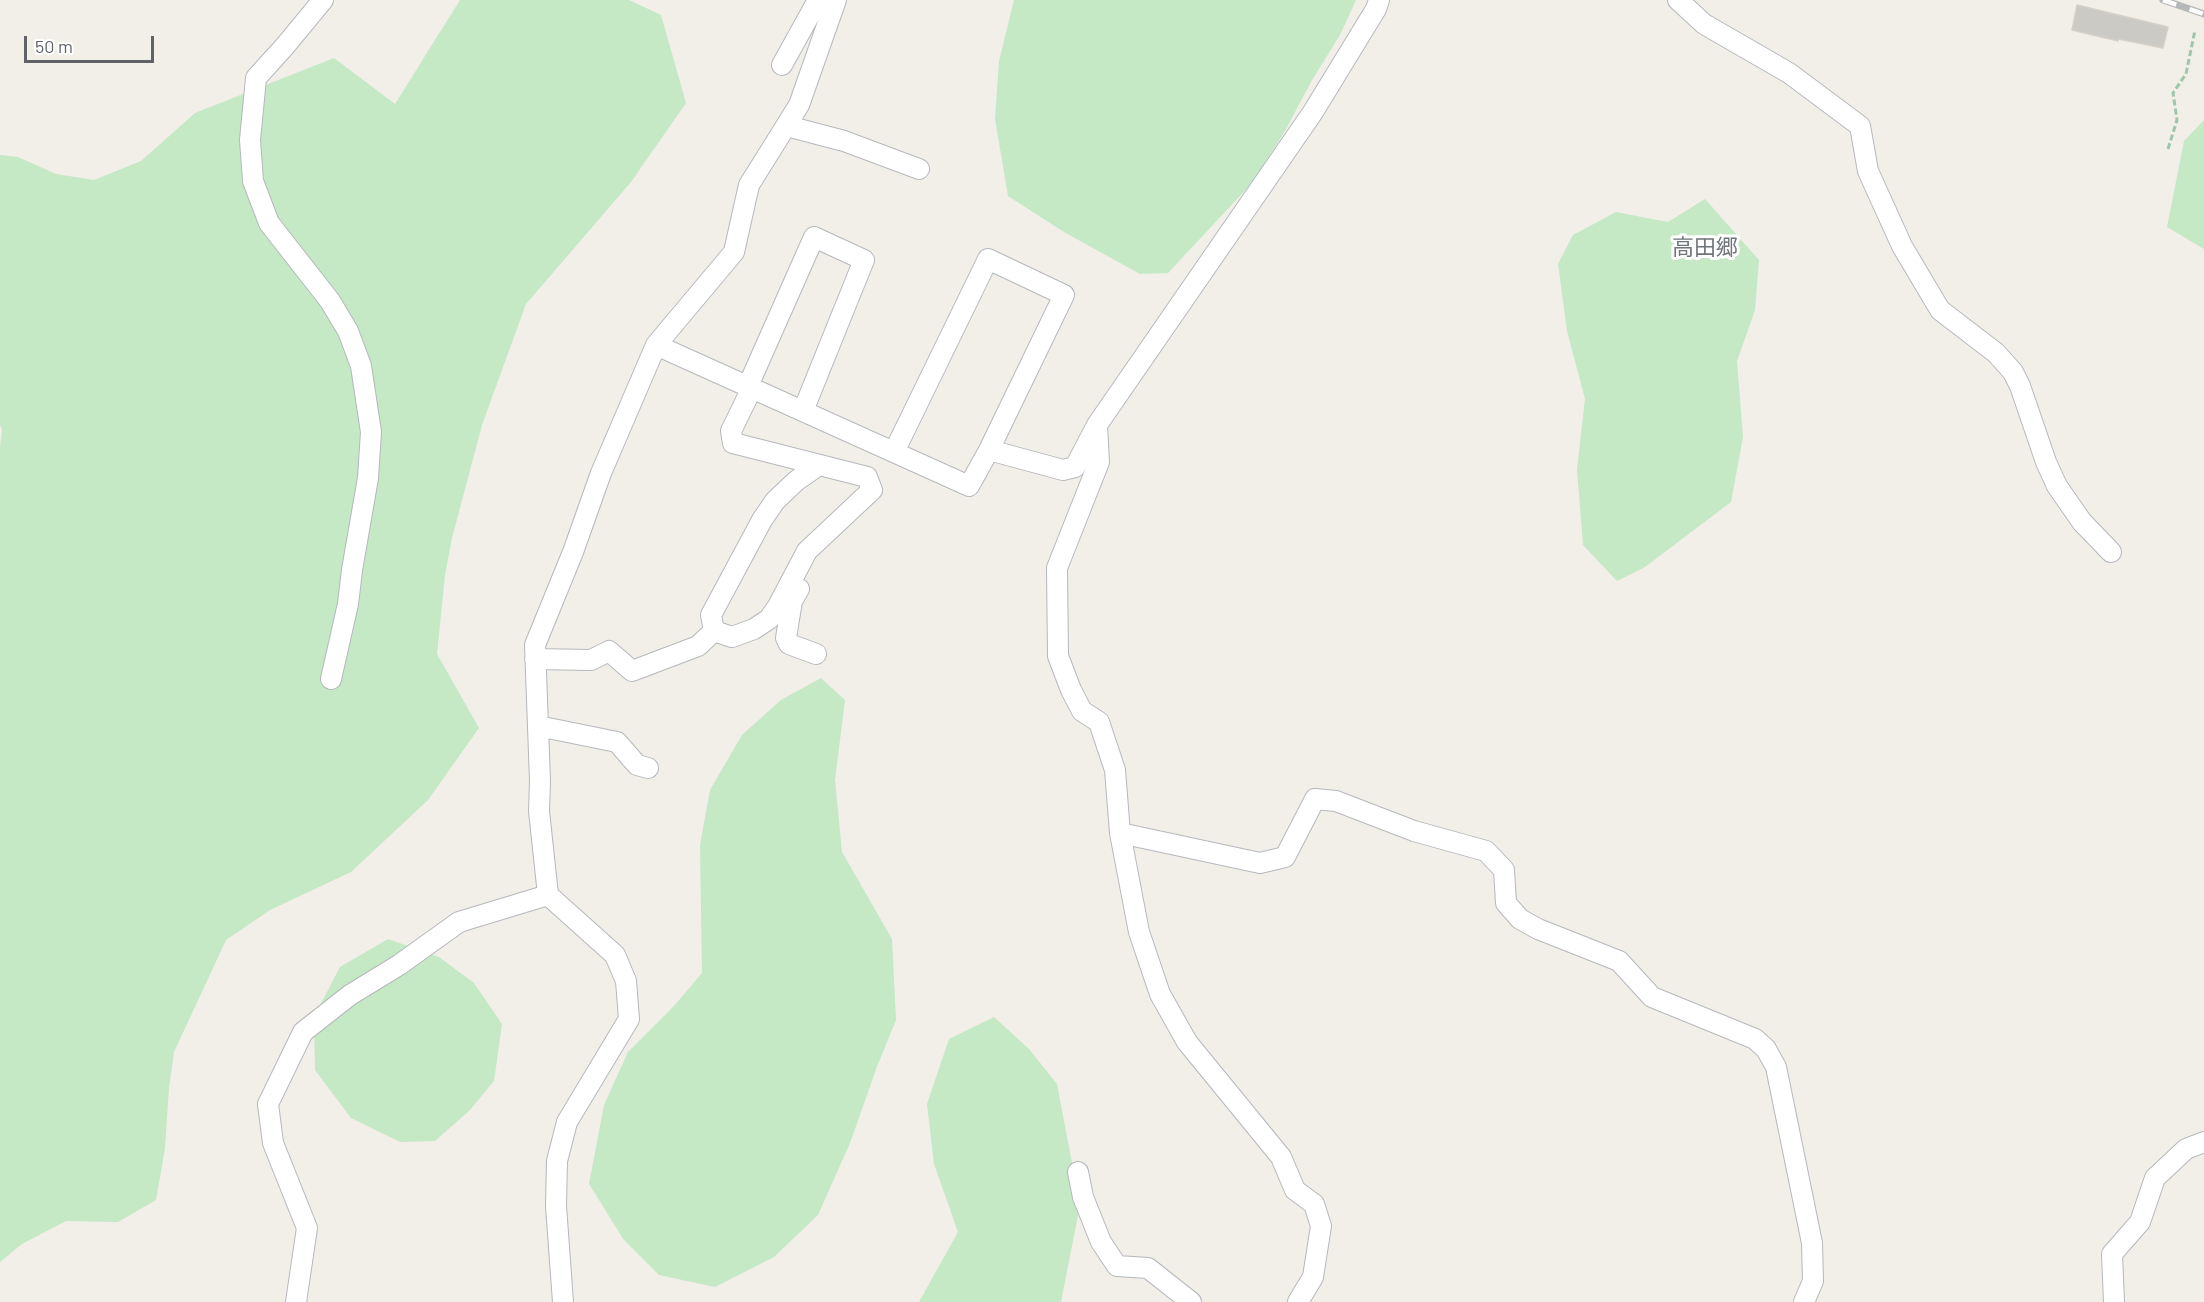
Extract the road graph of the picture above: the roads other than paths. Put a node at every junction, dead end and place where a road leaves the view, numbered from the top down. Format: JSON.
{"nodes":[{"id":1,"x":323,"y":0,"type":"edge"},
{"id":2,"x":818,"y":0,"type":"edge"},
{"id":3,"x":836,"y":0,"type":"edge"},
{"id":4,"x":1379,"y":0,"type":"edge"},
{"id":5,"x":1678,"y":0,"type":"edge"},
{"id":6,"x":782,"y":65,"type":"dead end"},
{"id":7,"x":787,"y":126,"type":"junction"},
{"id":8,"x":919,"y":169,"type":"dead end"},
{"id":9,"x":656,"y":345,"type":"junction"},
{"id":10,"x":750,"y":387,"type":"junction"},
{"id":11,"x":803,"y":411,"type":"junction"},
{"id":12,"x":1097,"y":425,"type":"junction"},
{"id":13,"x":989,"y":450,"type":"junction"},
{"id":14,"x":894,"y":452,"type":"junction"},
{"id":15,"x":819,"y":465,"type":"junction"},
{"id":16,"x":813,"y":545,"type":"junction"},
{"id":17,"x":2111,"y":552,"type":"dead end"},
{"id":18,"x":714,"y":631,"type":"junction"},
{"id":19,"x":816,"y":654,"type":"dead end"},
{"id":20,"x":535,"y":659,"type":"junction"},
{"id":21,"x":331,"y":679,"type":"dead end"},
{"id":22,"x":538,"y":726,"type":"junction"},
{"id":23,"x":648,"y":768,"type":"dead end"},
{"id":24,"x":1120,"y":833,"type":"junction"},
{"id":25,"x":548,"y":894,"type":"junction"},
{"id":26,"x":2204,"y":1142,"type":"edge"},
{"id":27,"x":1078,"y":1172,"type":"dead end"},
{"id":28,"x":296,"y":1302,"type":"edge"},
{"id":29,"x":563,"y":1302,"type":"edge"},
{"id":30,"x":1191,"y":1302,"type":"edge"},
{"id":31,"x":1298,"y":1302,"type":"edge"},
{"id":32,"x":1804,"y":1302,"type":"edge"},
{"id":33,"x":2114,"y":1302,"type":"edge"}],
"edges":[{"from":1,"to":21,"type":"street"},
{"from":2,"to":6,"type":"street"},
{"from":3,"to":7,"type":"street"},
{"from":4,"to":12,"type":"street"},
{"from":5,"to":17,"type":"street"},
{"from":7,"to":8,"type":"street"},
{"from":7,"to":9,"type":"street"},
{"from":9,"to":10,"type":"street"},
{"from":9,"to":20,"type":"street"},
{"from":10,"to":11,"type":"street"},
{"from":10,"to":11,"type":"street"},
{"from":10,"to":15,"type":"street"},
{"from":11,"to":14,"type":"street"},
{"from":12,"to":13,"type":"street"},
{"from":12,"to":24,"type":"street"},
{"from":13,"to":14,"type":"street"},
{"from":13,"to":14,"type":"street"},
{"from":15,"to":16,"type":"street"},
{"from":15,"to":18,"type":"street"},
{"from":16,"to":18,"type":"street"},
{"from":16,"to":19,"type":"street"},
{"from":18,"to":20,"type":"street"},
{"from":20,"to":22,"type":"street"},
{"from":22,"to":23,"type":"street"},
{"from":22,"to":25,"type":"street"},
{"from":24,"to":31,"type":"street"},
{"from":24,"to":32,"type":"street"},
{"from":25,"to":28,"type":"street"},
{"from":25,"to":29,"type":"street"},
{"from":26,"to":33,"type":"street"},
{"from":27,"to":30,"type":"street"}]}
